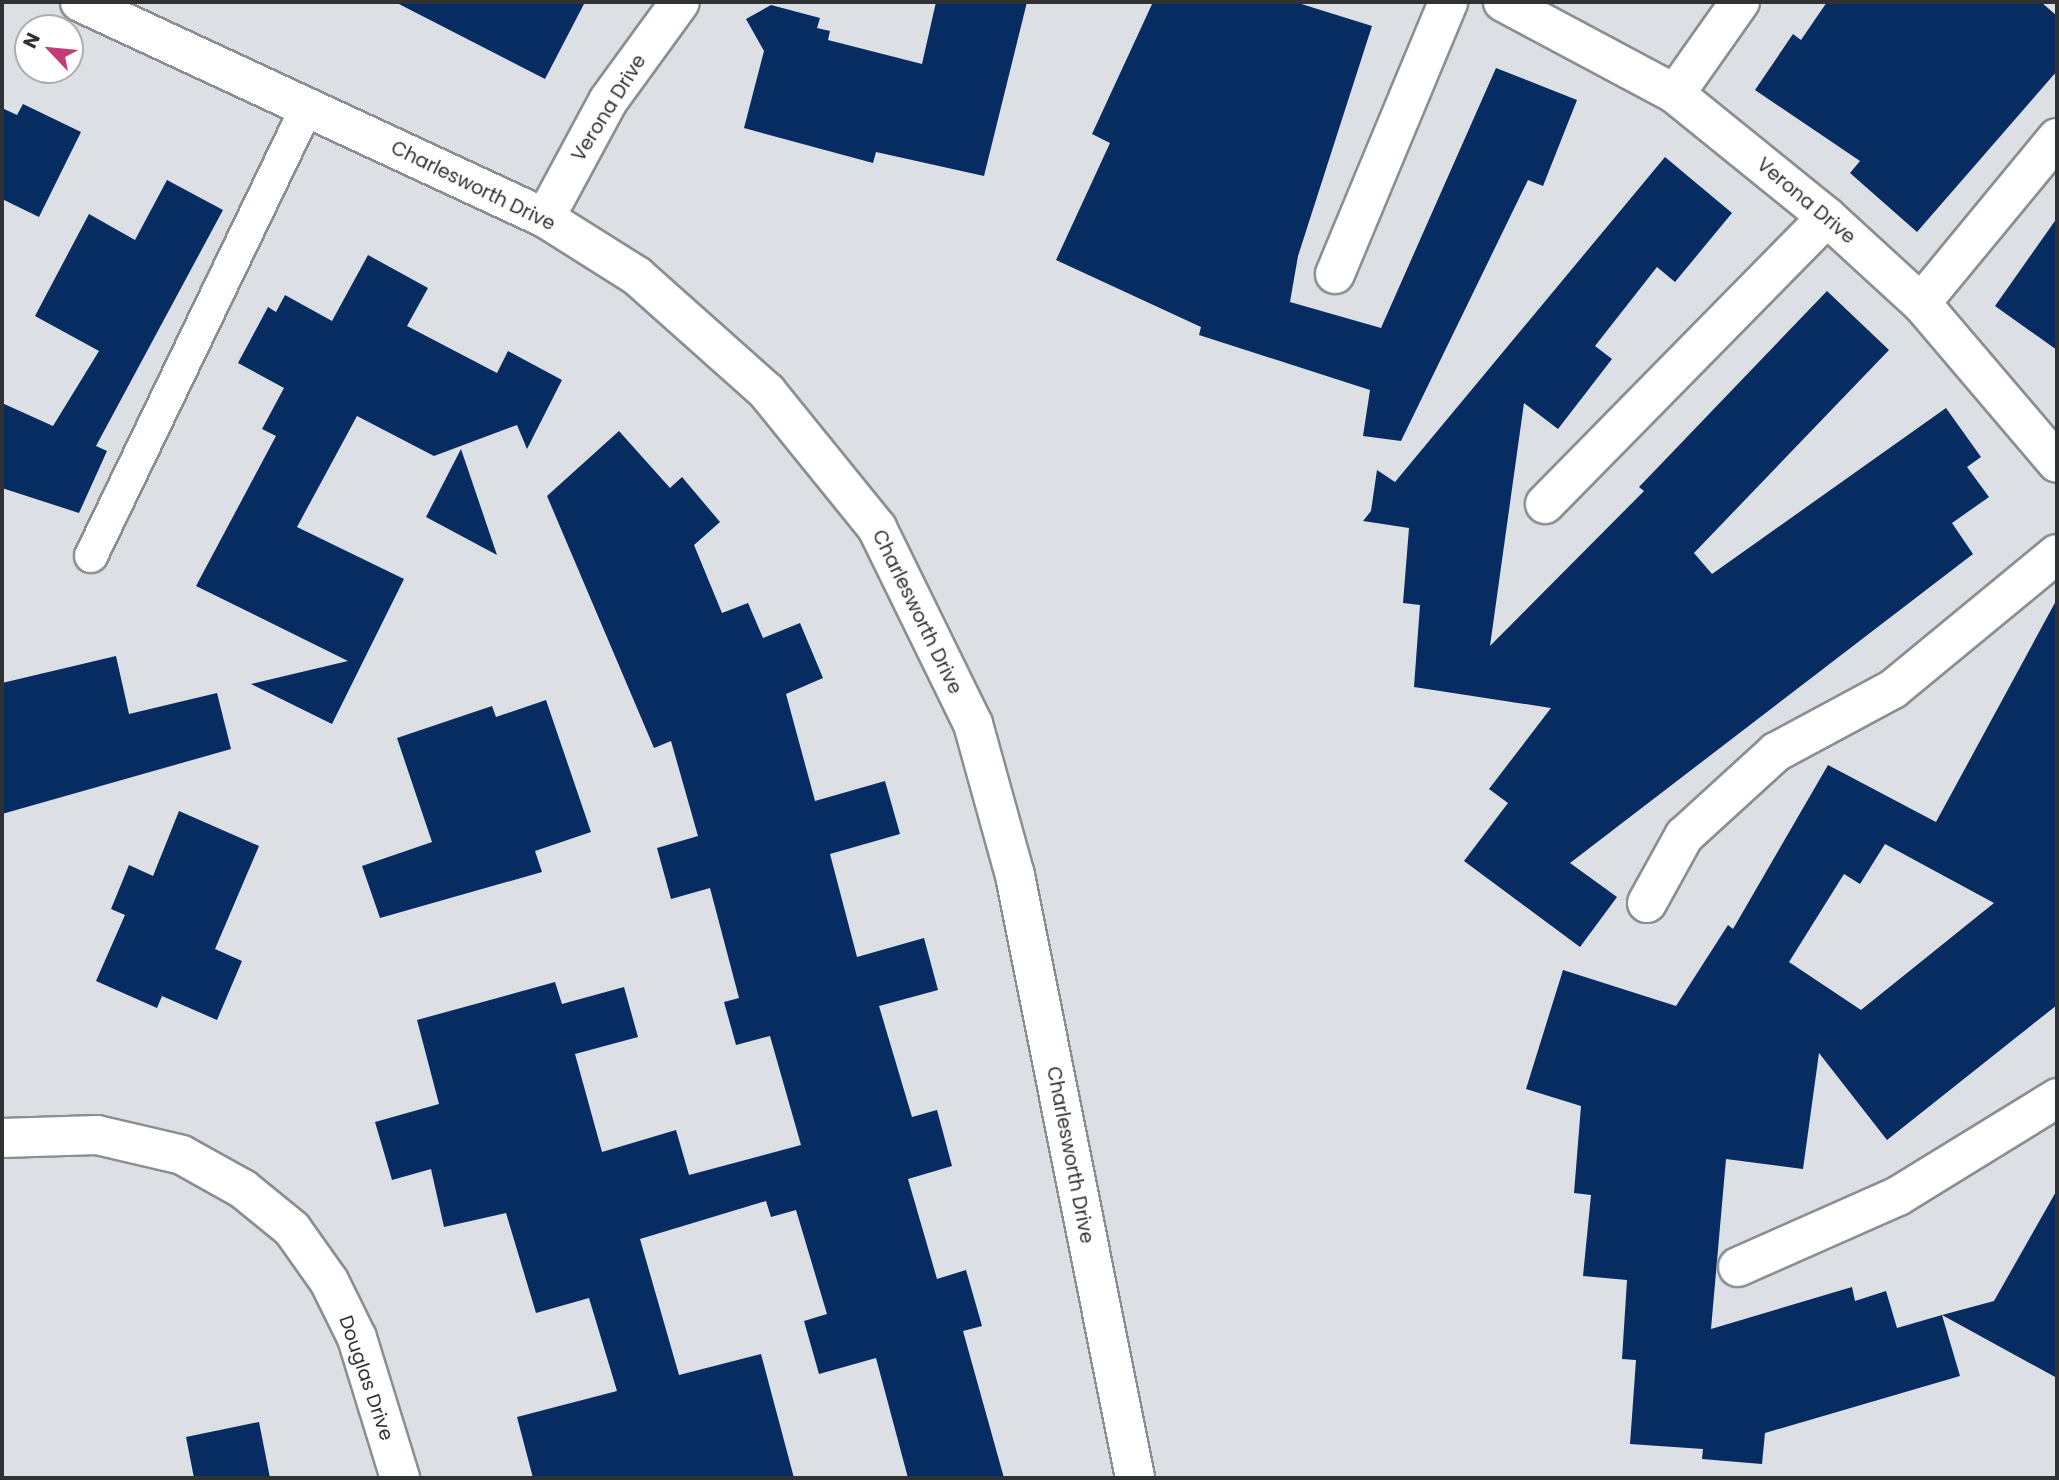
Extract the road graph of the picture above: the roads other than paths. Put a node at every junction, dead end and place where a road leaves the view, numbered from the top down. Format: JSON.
{"nodes":[{"id":1,"x":80,"y":2,"type":"edge"},
{"id":2,"x":680,"y":2,"type":"edge"},
{"id":3,"x":1448,"y":2,"type":"edge"},
{"id":4,"x":1503,"y":2,"type":"edge"},
{"id":5,"x":1740,"y":2,"type":"edge"},
{"id":6,"x":1675,"y":94,"type":"junction"},
{"id":7,"x":307,"y":108,"type":"junction"},
{"id":8,"x":2057,"y":138,"type":"edge"},
{"id":9,"x":1827,"y":217,"type":"junction"},
{"id":10,"x":545,"y":218,"type":"junction"},
{"id":11,"x":1335,"y":274,"type":"dead end"},
{"id":12,"x":1921,"y":303,"type":"junction"},
{"id":13,"x":2057,"y":463,"type":"edge"},
{"id":14,"x":1545,"y":504,"type":"dead end"},
{"id":15,"x":2057,"y":554,"type":"edge"},
{"id":16,"x":91,"y":555,"type":"dead end"},
{"id":17,"x":1647,"y":904,"type":"dead end"},
{"id":18,"x":2057,"y":1098,"type":"edge"},
{"id":19,"x":2,"y":1138,"type":"edge"},
{"id":20,"x":1738,"y":1267,"type":"dead end"},
{"id":21,"x":400,"y":1478,"type":"edge"},
{"id":22,"x":1135,"y":1478,"type":"edge"}],
"edges":[{"from":1,"to":7,"type":"street","name":"Charlesworth Drive"},
{"from":2,"to":10,"type":"street","name":"Verona Drive"},
{"from":3,"to":11,"type":"street"},
{"from":4,"to":6,"type":"street","name":"Verona Drive"},
{"from":5,"to":6,"type":"street"},
{"from":6,"to":9,"type":"street","name":"Verona Drive"},
{"from":7,"to":10,"type":"street","name":"Charlesworth Drive"},
{"from":7,"to":16,"type":"lane"},
{"from":8,"to":12,"type":"street"},
{"from":9,"to":12,"type":"street","name":"Verona Drive"},
{"from":9,"to":14,"type":"street"},
{"from":10,"to":22,"type":"street","name":"Charlesworth Drive"},
{"from":12,"to":13,"type":"street","name":"Verona Drive"},
{"from":15,"to":17,"type":"street"},
{"from":18,"to":20,"type":"street"},
{"from":19,"to":21,"type":"street","name":"Douglas Drive"}]}
